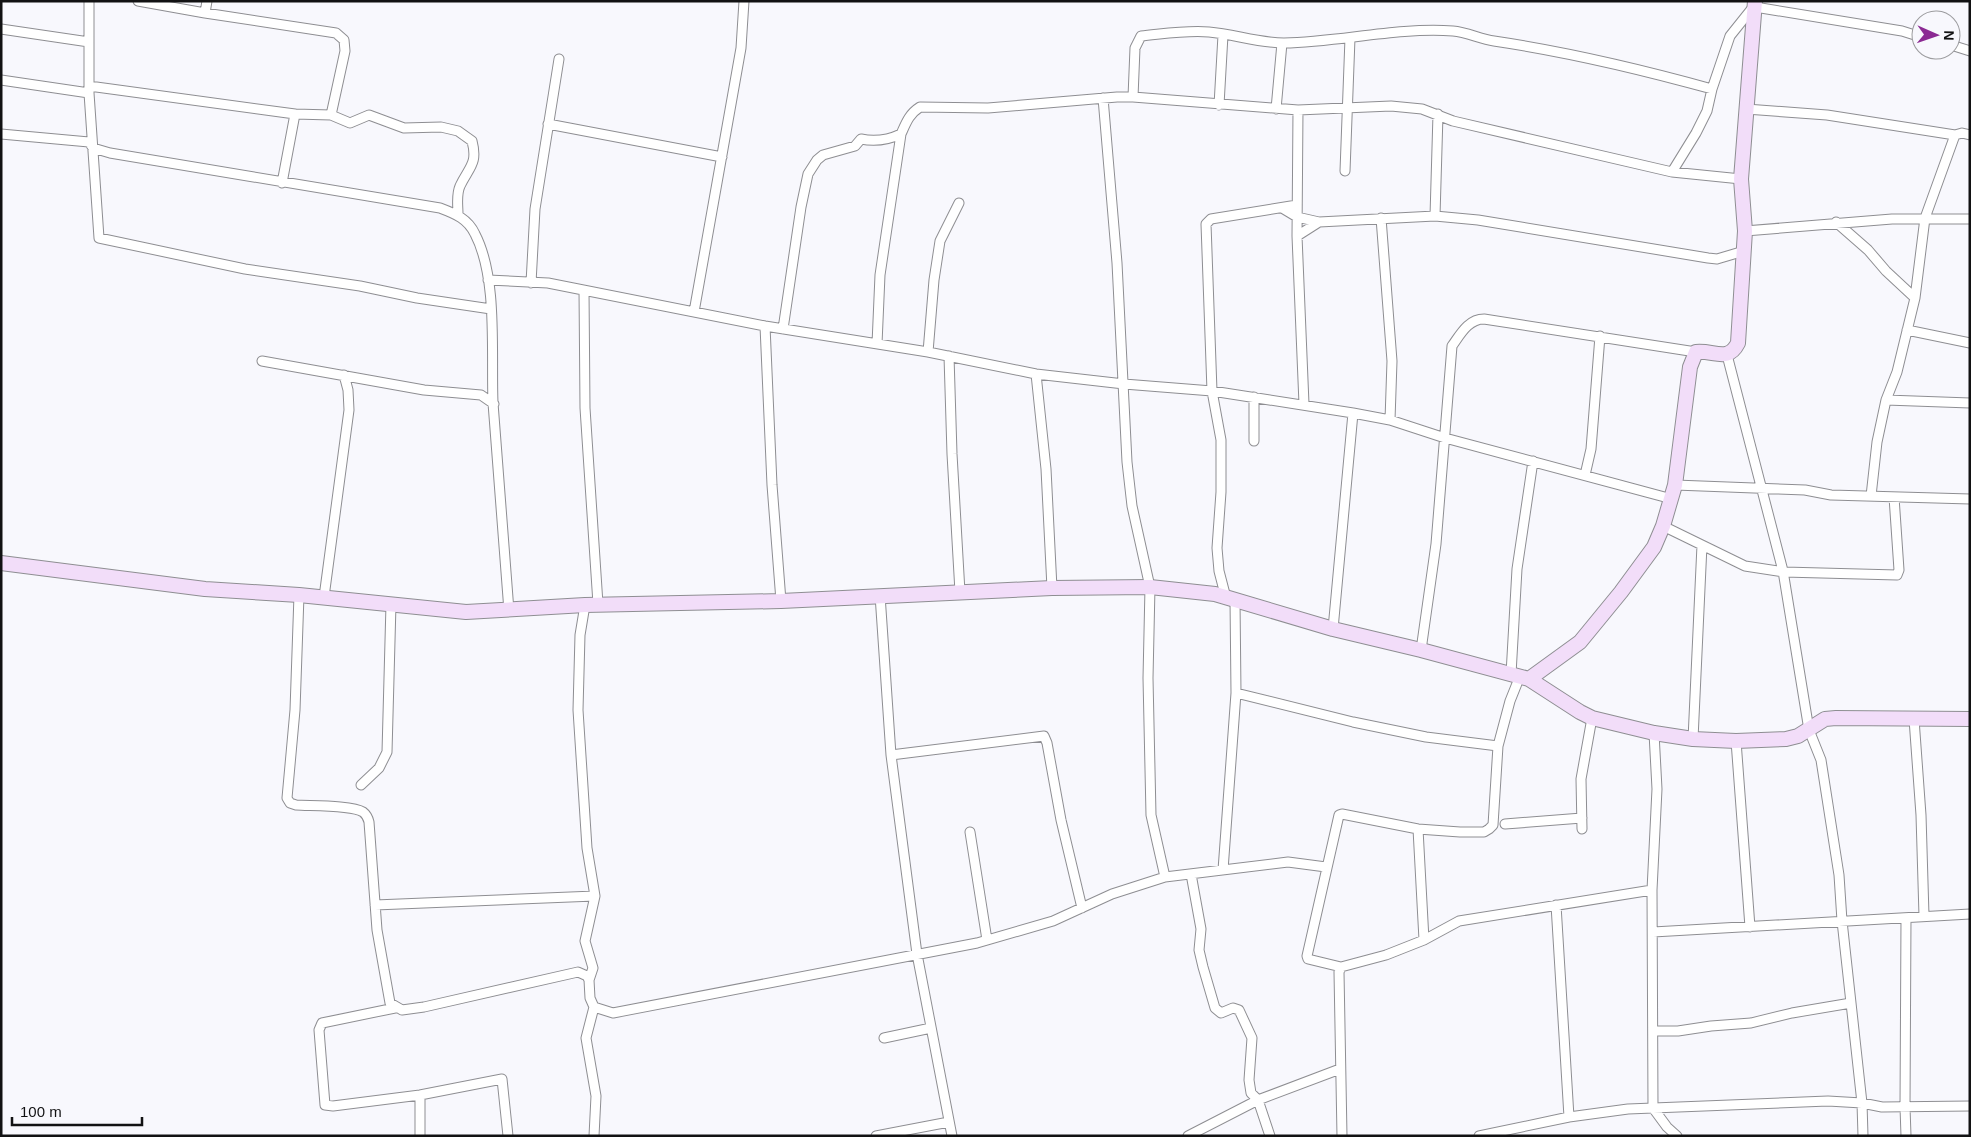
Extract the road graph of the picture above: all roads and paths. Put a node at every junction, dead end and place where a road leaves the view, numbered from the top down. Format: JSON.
{"nodes":[{"id":1,"x":89,"y":1,"type":"edge"},
{"id":2,"x":138,"y":1,"type":"edge"},
{"id":3,"x":207,"y":1,"type":"edge"},
{"id":4,"x":744,"y":1,"type":"edge"},
{"id":5,"x":1755,"y":4,"type":"edge"},
{"id":6,"x":205,"y":14,"type":"junction"},
{"id":7,"x":1,"y":29,"type":"edge"},
{"id":8,"x":1911,"y":34,"type":"edge"},
{"id":9,"x":1223,"y":35,"type":"junction"},
{"id":10,"x":1350,"y":38,"type":"junction"},
{"id":11,"x":89,"y":42,"type":"junction"},
{"id":12,"x":1282,"y":43,"type":"junction"},
{"id":13,"x":559,"y":59,"type":"dead end"},
{"id":14,"x":1,"y":80,"type":"edge"},
{"id":15,"x":1712,"y":89,"type":"junction"},
{"id":16,"x":89,"y":90,"type":"junction"},
{"id":17,"x":1133,"y":97,"type":"junction"},
{"id":18,"x":1103,"y":98,"type":"junction"},
{"id":19,"x":1220,"y":105,"type":"junction"},
{"id":20,"x":1348,"y":107,"type":"junction"},
{"id":21,"x":1276,"y":109,"type":"junction"},
{"id":22,"x":1746,"y":109,"type":"junction"},
{"id":23,"x":1298,"y":110,"type":"junction"},
{"id":24,"x":295,"y":114,"type":"junction"},
{"id":25,"x":1438,"y":114,"type":"junction"},
{"id":26,"x":331,"y":115,"type":"junction"},
{"id":27,"x":548,"y":124,"type":"junction"},
{"id":28,"x":1,"y":134,"type":"edge"},
{"id":29,"x":901,"y":134,"type":"junction"},
{"id":30,"x":1956,"y":135,"type":"junction"},
{"id":31,"x":1970,"y":135,"type":"edge"},
{"id":32,"x":93,"y":148,"type":"junction"},
{"id":33,"x":722,"y":157,"type":"junction"},
{"id":34,"x":1345,"y":170,"type":"dead end"},
{"id":35,"x":1672,"y":172,"type":"junction"},
{"id":36,"x":1741,"y":179,"type":"junction"},
{"id":37,"x":282,"y":183,"type":"junction"},
{"id":38,"x":959,"y":203,"type":"dead end"},
{"id":39,"x":1296,"y":206,"type":"junction"},
{"id":40,"x":1282,"y":208,"type":"junction"},
{"id":41,"x":458,"y":214,"type":"junction"},
{"id":42,"x":1435,"y":216,"type":"junction"},
{"id":43,"x":1297,"y":217,"type":"junction"},
{"id":44,"x":1381,"y":218,"type":"junction"},
{"id":45,"x":1925,"y":218,"type":"junction"},
{"id":46,"x":1970,"y":219,"type":"edge"},
{"id":47,"x":1319,"y":222,"type":"junction"},
{"id":48,"x":1836,"y":222,"type":"junction"},
{"id":49,"x":1745,"y":231,"type":"junction"},
{"id":50,"x":1297,"y":236,"type":"junction"},
{"id":51,"x":1744,"y":251,"type":"junction"},
{"id":52,"x":488,"y":280,"type":"junction"},
{"id":53,"x":531,"y":283,"type":"junction"},
{"id":54,"x":584,"y":290,"type":"junction"},
{"id":55,"x":1915,"y":298,"type":"junction"},
{"id":56,"x":491,"y":309,"type":"junction"},
{"id":57,"x":694,"y":312,"type":"junction"},
{"id":58,"x":765,"y":326,"type":"junction"},
{"id":59,"x":783,"y":329,"type":"junction"},
{"id":60,"x":1907,"y":330,"type":"junction"},
{"id":61,"x":1600,"y":336,"type":"junction"},
{"id":62,"x":1970,"y":343,"type":"edge"},
{"id":63,"x":877,"y":344,"type":"junction"},
{"id":64,"x":928,"y":352,"type":"junction"},
{"id":65,"x":1696,"y":352,"type":"junction"},
{"id":66,"x":1727,"y":355,"type":"junction"},
{"id":67,"x":949,"y":356,"type":"junction"},
{"id":68,"x":262,"y":361,"type":"dead end"},
{"id":69,"x":1036,"y":374,"type":"junction"},
{"id":70,"x":344,"y":375,"type":"junction"},
{"id":71,"x":1124,"y":384,"type":"junction"},
{"id":72,"x":493,"y":390,"type":"junction"},
{"id":73,"x":1212,"y":391,"type":"junction"},
{"id":74,"x":481,"y":395,"type":"junction"},
{"id":75,"x":1254,"y":397,"type":"junction"},
{"id":76,"x":1886,"y":400,"type":"junction"},
{"id":77,"x":1970,"y":403,"type":"edge"},
{"id":78,"x":494,"y":404,"type":"junction"},
{"id":79,"x":1304,"y":404,"type":"junction"},
{"id":80,"x":1353,"y":413,"type":"junction"},
{"id":81,"x":1390,"y":420,"type":"junction"},
{"id":82,"x":1445,"y":438,"type":"junction"},
{"id":83,"x":1254,"y":441,"type":"dead end"},
{"id":84,"x":1533,"y":461,"type":"junction"},
{"id":85,"x":1585,"y":475,"type":"junction"},
{"id":86,"x":1760,"y":488,"type":"junction"},
{"id":87,"x":1673,"y":492,"type":"junction"},
{"id":88,"x":1871,"y":496,"type":"junction"},
{"id":89,"x":1894,"y":497,"type":"junction"},
{"id":90,"x":1970,"y":499,"type":"edge"},
{"id":91,"x":1663,"y":526,"type":"junction"},
{"id":92,"x":1702,"y":545,"type":"junction"},
{"id":93,"x":1,"y":563,"type":"edge"},
{"id":94,"x":1783,"y":571,"type":"junction"},
{"id":95,"x":1150,"y":587,"type":"junction"},
{"id":96,"x":1052,"y":588,"type":"junction"},
{"id":97,"x":960,"y":592,"type":"junction"},
{"id":98,"x":300,"y":595,"type":"junction"},
{"id":99,"x":880,"y":596,"type":"junction"},
{"id":100,"x":324,"y":597,"type":"junction"},
{"id":101,"x":1231,"y":599,"type":"junction"},
{"id":102,"x":781,"y":601,"type":"junction"},
{"id":103,"x":391,"y":604,"type":"junction"},
{"id":104,"x":591,"y":605,"type":"junction"},
{"id":105,"x":509,"y":611,"type":"junction"},
{"id":106,"x":1332,"y":629,"type":"junction"},
{"id":107,"x":1421,"y":650,"type":"junction"},
{"id":108,"x":1520,"y":676,"type":"junction"},
{"id":109,"x":1236,"y":693,"type":"junction"},
{"id":110,"x":1592,"y":718,"type":"junction"},
{"id":111,"x":1914,"y":719,"type":"junction"},
{"id":112,"x":1970,"y":719,"type":"edge"},
{"id":113,"x":1809,"y":730,"type":"junction"},
{"id":114,"x":1654,"y":733,"type":"junction"},
{"id":115,"x":1692,"y":739,"type":"junction"},
{"id":116,"x":1736,"y":742,"type":"junction"},
{"id":117,"x":1498,"y":746,"type":"junction"},
{"id":118,"x":891,"y":754,"type":"junction"},
{"id":119,"x":361,"y":785,"type":"dead end"},
{"id":120,"x":1582,"y":818,"type":"junction"},
{"id":121,"x":1505,"y":824,"type":"dead end"},
{"id":122,"x":1418,"y":829,"type":"junction"},
{"id":123,"x":1582,"y":829,"type":"dead end"},
{"id":124,"x":970,"y":832,"type":"dead end"},
{"id":125,"x":1326,"y":867,"type":"junction"},
{"id":126,"x":1223,"y":870,"type":"junction"},
{"id":127,"x":1192,"y":874,"type":"junction"},
{"id":128,"x":1165,"y":877,"type":"junction"},
{"id":129,"x":1652,"y":890,"type":"junction"},
{"id":130,"x":595,"y":896,"type":"junction"},
{"id":131,"x":375,"y":905,"type":"junction"},
{"id":132,"x":1556,"y":905,"type":"junction"},
{"id":133,"x":1082,"y":908,"type":"junction"},
{"id":134,"x":1970,"y":914,"type":"edge"},
{"id":135,"x":1924,"y":916,"type":"junction"},
{"id":136,"x":1906,"y":918,"type":"junction"},
{"id":137,"x":1842,"y":921,"type":"junction"},
{"id":138,"x":1750,"y":927,"type":"junction"},
{"id":139,"x":1653,"y":932,"type":"junction"},
{"id":140,"x":987,"y":940,"type":"junction"},
{"id":141,"x":1424,"y":940,"type":"junction"},
{"id":142,"x":918,"y":954,"type":"junction"},
{"id":143,"x":1342,"y":967,"type":"junction"},
{"id":144,"x":588,"y":980,"type":"junction"},
{"id":145,"x":1851,"y":1002,"type":"junction"},
{"id":146,"x":594,"y":1007,"type":"junction"},
{"id":147,"x":395,"y":1008,"type":"junction"},
{"id":148,"x":931,"y":1028,"type":"junction"},
{"id":149,"x":1653,"y":1031,"type":"junction"},
{"id":150,"x":884,"y":1038,"type":"dead end"},
{"id":151,"x":1340,"y":1069,"type":"junction"},
{"id":152,"x":420,"y":1095,"type":"junction"},
{"id":153,"x":1258,"y":1100,"type":"junction"},
{"id":154,"x":1862,"y":1103,"type":"junction"},
{"id":155,"x":1970,"y":1106,"type":"edge"},
{"id":156,"x":1905,"y":1107,"type":"junction"},
{"id":157,"x":1653,"y":1108,"type":"junction"},
{"id":158,"x":1569,"y":1118,"type":"junction"},
{"id":159,"x":949,"y":1122,"type":"junction"},
{"id":160,"x":420,"y":1136,"type":"edge"},
{"id":161,"x":508,"y":1136,"type":"edge"},
{"id":162,"x":594,"y":1136,"type":"edge"},
{"id":163,"x":876,"y":1136,"type":"edge"},
{"id":164,"x":952,"y":1136,"type":"edge"},
{"id":165,"x":1188,"y":1136,"type":"edge"},
{"id":166,"x":1270,"y":1136,"type":"edge"},
{"id":167,"x":1342,"y":1136,"type":"edge"},
{"id":168,"x":1479,"y":1136,"type":"edge"},
{"id":169,"x":1677,"y":1136,"type":"edge"},
{"id":170,"x":1863,"y":1136,"type":"edge"},
{"id":171,"x":1906,"y":1136,"type":"edge"}],
"edges":[{"from":1,"to":11,"type":"street"},
{"from":2,"to":6,"type":"street"},
{"from":3,"to":6,"type":"street"},
{"from":4,"to":33,"type":"street"},
{"from":5,"to":8,"type":"street"},
{"from":5,"to":15,"type":"street"},
{"from":5,"to":22,"type":"street"},
{"from":6,"to":26,"type":"street"},
{"from":7,"to":11,"type":"street"},
{"from":9,"to":12,"type":"street"},
{"from":9,"to":17,"type":"street"},
{"from":9,"to":19,"type":"street"},
{"from":10,"to":12,"type":"street"},
{"from":10,"to":15,"type":"street"},
{"from":10,"to":20,"type":"street"},
{"from":11,"to":16,"type":"street"},
{"from":12,"to":21,"type":"street"},
{"from":13,"to":27,"type":"street"},
{"from":14,"to":16,"type":"street"},
{"from":15,"to":35,"type":"street"},
{"from":16,"to":24,"type":"street"},
{"from":16,"to":32,"type":"street"},
{"from":17,"to":18,"type":"street"},
{"from":17,"to":19,"type":"street"},
{"from":18,"to":29,"type":"street"},
{"from":18,"to":71,"type":"street"},
{"from":19,"to":21,"type":"street"},
{"from":20,"to":23,"type":"street"},
{"from":20,"to":25,"type":"street"},
{"from":20,"to":34,"type":"street"},
{"from":21,"to":23,"type":"street"},
{"from":22,"to":30,"type":"street"},
{"from":22,"to":36,"type":"street"},
{"from":23,"to":39,"type":"street"},
{"from":24,"to":26,"type":"street"},
{"from":24,"to":37,"type":"street"},
{"from":25,"to":35,"type":"street"},
{"from":25,"to":42,"type":"street"},
{"from":26,"to":41,"type":"street"},
{"from":27,"to":33,"type":"street"},
{"from":27,"to":53,"type":"street"},
{"from":28,"to":32,"type":"street"},
{"from":29,"to":59,"type":"street"},
{"from":29,"to":63,"type":"street"},
{"from":30,"to":31,"type":"street"},
{"from":30,"to":45,"type":"street"},
{"from":32,"to":37,"type":"street"},
{"from":32,"to":56,"type":"street"},
{"from":33,"to":57,"type":"street"},
{"from":35,"to":36,"type":"street"},
{"from":36,"to":49,"type":"street"},
{"from":37,"to":41,"type":"street"},
{"from":38,"to":64,"type":"street"},
{"from":39,"to":40,"type":"street"},
{"from":39,"to":43,"type":"street"},
{"from":40,"to":43,"type":"street"},
{"from":40,"to":73,"type":"street"},
{"from":41,"to":52,"type":"street"},
{"from":42,"to":44,"type":"street"},
{"from":42,"to":51,"type":"street"},
{"from":43,"to":47,"type":"street"},
{"from":43,"to":50,"type":"street"},
{"from":44,"to":47,"type":"street"},
{"from":44,"to":81,"type":"street"},
{"from":45,"to":46,"type":"street"},
{"from":45,"to":48,"type":"street"},
{"from":45,"to":55,"type":"street"},
{"from":47,"to":50,"type":"street"},
{"from":48,"to":49,"type":"street"},
{"from":48,"to":55,"type":"street"},
{"from":49,"to":51,"type":"street"},
{"from":50,"to":79,"type":"street"},
{"from":51,"to":66,"type":"street"},
{"from":52,"to":53,"type":"street"},
{"from":52,"to":56,"type":"street"},
{"from":53,"to":54,"type":"street"},
{"from":54,"to":57,"type":"street"},
{"from":54,"to":104,"type":"street"},
{"from":55,"to":60,"type":"street"},
{"from":56,"to":72,"type":"street"},
{"from":57,"to":58,"type":"street"},
{"from":58,"to":59,"type":"street"},
{"from":58,"to":102,"type":"street"},
{"from":59,"to":63,"type":"street"},
{"from":60,"to":62,"type":"street"},
{"from":60,"to":76,"type":"street"},
{"from":61,"to":65,"type":"street"},
{"from":61,"to":82,"type":"street"},
{"from":61,"to":85,"type":"street"},
{"from":63,"to":64,"type":"street"},
{"from":64,"to":67,"type":"street"},
{"from":65,"to":66,"type":"street"},
{"from":65,"to":87,"type":"street"},
{"from":66,"to":86,"type":"street"},
{"from":67,"to":69,"type":"street"},
{"from":67,"to":97,"type":"street"},
{"from":68,"to":70,"type":"street"},
{"from":69,"to":71,"type":"street"},
{"from":69,"to":96,"type":"street"},
{"from":70,"to":74,"type":"street"},
{"from":70,"to":100,"type":"street"},
{"from":71,"to":73,"type":"street"},
{"from":71,"to":95,"type":"street"},
{"from":72,"to":74,"type":"street"},
{"from":72,"to":78,"type":"street"},
{"from":73,"to":75,"type":"street"},
{"from":73,"to":101,"type":"street"},
{"from":74,"to":78,"type":"street"},
{"from":75,"to":79,"type":"street"},
{"from":75,"to":83,"type":"street"},
{"from":76,"to":77,"type":"street"},
{"from":76,"to":88,"type":"street"},
{"from":78,"to":105,"type":"street"},
{"from":79,"to":80,"type":"street"},
{"from":80,"to":81,"type":"street"},
{"from":80,"to":106,"type":"street"},
{"from":81,"to":82,"type":"street"},
{"from":82,"to":84,"type":"street"},
{"from":82,"to":107,"type":"street"},
{"from":84,"to":85,"type":"street"},
{"from":84,"to":108,"type":"street"},
{"from":85,"to":87,"type":"street"},
{"from":86,"to":87,"type":"street"},
{"from":86,"to":88,"type":"street"},
{"from":86,"to":94,"type":"street"},
{"from":87,"to":91,"type":"street"},
{"from":88,"to":89,"type":"street"},
{"from":89,"to":90,"type":"street"},
{"from":89,"to":94,"type":"street"},
{"from":91,"to":92,"type":"street"},
{"from":91,"to":108,"type":"street"},
{"from":92,"to":94,"type":"street"},
{"from":92,"to":115,"type":"street"},
{"from":93,"to":98,"type":"street"},
{"from":94,"to":113,"type":"street"},
{"from":95,"to":96,"type":"street"},
{"from":95,"to":101,"type":"street"},
{"from":95,"to":128,"type":"street"},
{"from":96,"to":97,"type":"street"},
{"from":97,"to":99,"type":"street"},
{"from":98,"to":100,"type":"street"},
{"from":98,"to":131,"type":"street"},
{"from":99,"to":102,"type":"street"},
{"from":99,"to":118,"type":"street"},
{"from":100,"to":103,"type":"street"},
{"from":101,"to":106,"type":"street"},
{"from":101,"to":109,"type":"street"},
{"from":102,"to":104,"type":"street"},
{"from":103,"to":105,"type":"street"},
{"from":103,"to":119,"type":"street"},
{"from":104,"to":105,"type":"street"},
{"from":104,"to":130,"type":"street"},
{"from":106,"to":107,"type":"street"},
{"from":107,"to":108,"type":"street"},
{"from":108,"to":110,"type":"street"},
{"from":108,"to":117,"type":"street"},
{"from":109,"to":117,"type":"street"},
{"from":109,"to":126,"type":"street"},
{"from":110,"to":114,"type":"street"},
{"from":110,"to":120,"type":"street"},
{"from":111,"to":112,"type":"street"},
{"from":111,"to":113,"type":"street"},
{"from":111,"to":135,"type":"street"},
{"from":113,"to":116,"type":"street"},
{"from":113,"to":137,"type":"street"},
{"from":114,"to":115,"type":"street"},
{"from":114,"to":129,"type":"street"},
{"from":115,"to":116,"type":"street"},
{"from":116,"to":138,"type":"street"},
{"from":117,"to":122,"type":"street"},
{"from":118,"to":133,"type":"street"},
{"from":118,"to":142,"type":"street"},
{"from":120,"to":121,"type":"street"},
{"from":120,"to":123,"type":"street"},
{"from":122,"to":125,"type":"street"},
{"from":122,"to":141,"type":"street"},
{"from":124,"to":140,"type":"street"},
{"from":125,"to":126,"type":"street"},
{"from":125,"to":143,"type":"street"},
{"from":126,"to":127,"type":"street"},
{"from":127,"to":128,"type":"street"},
{"from":127,"to":153,"type":"street"},
{"from":128,"to":133,"type":"street"},
{"from":129,"to":132,"type":"street"},
{"from":129,"to":139,"type":"street"},
{"from":130,"to":131,"type":"street"},
{"from":130,"to":144,"type":"street"},
{"from":131,"to":147,"type":"street"},
{"from":132,"to":141,"type":"street"},
{"from":132,"to":158,"type":"street"},
{"from":133,"to":140,"type":"street"},
{"from":134,"to":135,"type":"street"},
{"from":135,"to":136,"type":"street"},
{"from":136,"to":137,"type":"street"},
{"from":136,"to":156,"type":"street"},
{"from":137,"to":138,"type":"street"},
{"from":137,"to":145,"type":"street"},
{"from":138,"to":139,"type":"street"},
{"from":139,"to":149,"type":"street"},
{"from":140,"to":142,"type":"street"},
{"from":141,"to":143,"type":"street"},
{"from":142,"to":146,"type":"street"},
{"from":142,"to":148,"type":"street"},
{"from":143,"to":151,"type":"street"},
{"from":144,"to":146,"type":"street"},
{"from":144,"to":147,"type":"street"},
{"from":145,"to":149,"type":"street"},
{"from":145,"to":154,"type":"street"},
{"from":146,"to":162,"type":"street"},
{"from":147,"to":152,"type":"street"},
{"from":148,"to":150,"type":"street"},
{"from":148,"to":159,"type":"street"},
{"from":149,"to":157,"type":"street"},
{"from":151,"to":153,"type":"street"},
{"from":151,"to":167,"type":"street"},
{"from":152,"to":160,"type":"street"},
{"from":152,"to":161,"type":"street"},
{"from":153,"to":165,"type":"street"},
{"from":153,"to":166,"type":"street"},
{"from":154,"to":156,"type":"street"},
{"from":154,"to":157,"type":"street"},
{"from":154,"to":170,"type":"street"},
{"from":155,"to":156,"type":"street"},
{"from":156,"to":171,"type":"street"},
{"from":157,"to":158,"type":"street"},
{"from":157,"to":169,"type":"street"},
{"from":158,"to":168,"type":"street"},
{"from":159,"to":163,"type":"street"},
{"from":159,"to":164,"type":"street"}]}
